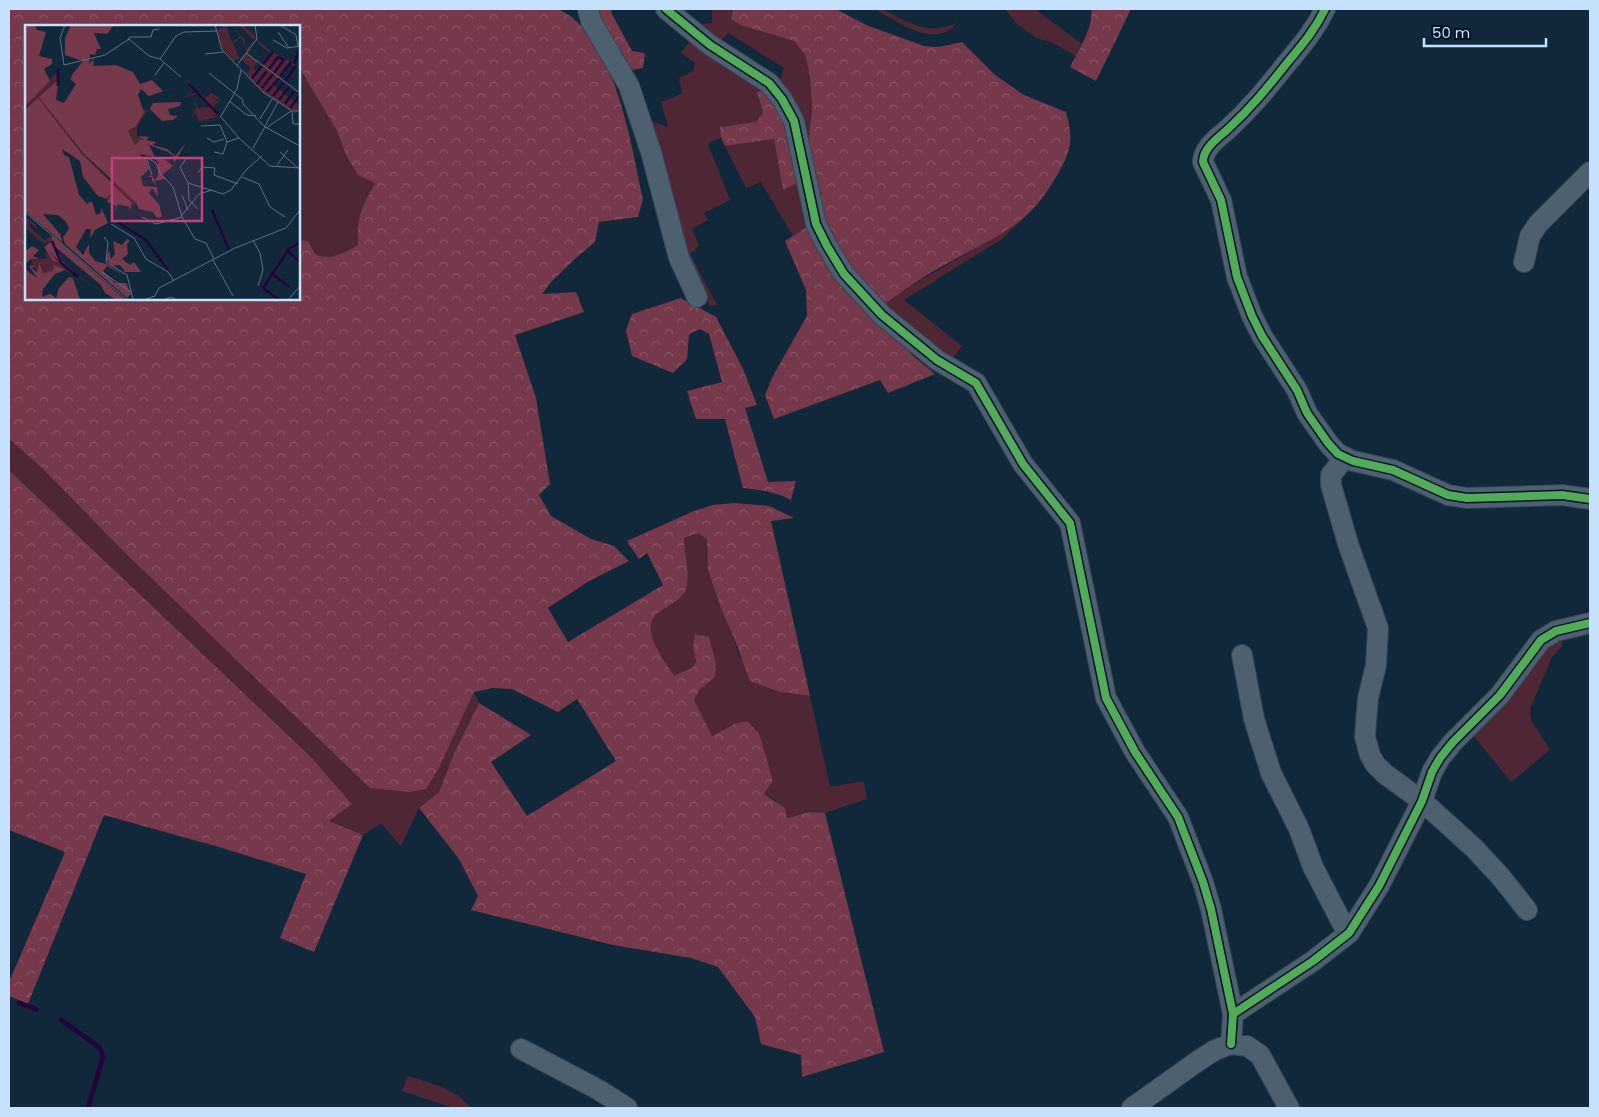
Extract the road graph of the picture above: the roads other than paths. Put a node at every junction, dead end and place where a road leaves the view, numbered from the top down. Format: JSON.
{"nodes":[{"id":1,"x":588,"y":9,"type":"edge"},
{"id":2,"x":666,"y":9,"type":"edge"},
{"id":3,"x":1325,"y":9,"type":"edge"},
{"id":4,"x":1590,"y":172,"type":"edge"},
{"id":5,"x":1524,"y":262,"type":"dead end"},
{"id":6,"x":697,"y":297,"type":"dead end"},
{"id":7,"x":1345,"y":457,"type":"junction"},
{"id":8,"x":1590,"y":499,"type":"edge"},
{"id":9,"x":1590,"y":622,"type":"edge"},
{"id":10,"x":1242,"y":654,"type":"dead end"},
{"id":11,"x":1422,"y":801,"type":"junction"},
{"id":12,"x":1527,"y":910,"type":"dead end"},
{"id":13,"x":1349,"y":933,"type":"junction"},
{"id":14,"x":1233,"y":1014,"type":"junction"},
{"id":15,"x":1230,"y":1044,"type":"junction"},
{"id":16,"x":521,"y":1049,"type":"dead end"},
{"id":17,"x":628,"y":1108,"type":"edge"},
{"id":18,"x":1132,"y":1108,"type":"edge"},
{"id":19,"x":1289,"y":1108,"type":"edge"}],
"edges":[{"from":1,"to":6,"type":"street"},
{"from":2,"to":14,"type":"street"},
{"from":3,"to":7,"type":"street"},
{"from":4,"to":5,"type":"street"},
{"from":7,"to":8,"type":"street"},
{"from":7,"to":11,"type":"street"},
{"from":9,"to":11,"type":"street"},
{"from":10,"to":13,"type":"street"},
{"from":11,"to":12,"type":"street"},
{"from":11,"to":13,"type":"street"},
{"from":13,"to":14,"type":"street"},
{"from":14,"to":15,"type":"street"},
{"from":15,"to":18,"type":"street"},
{"from":15,"to":19,"type":"street"},
{"from":16,"to":17,"type":"street"}]}
